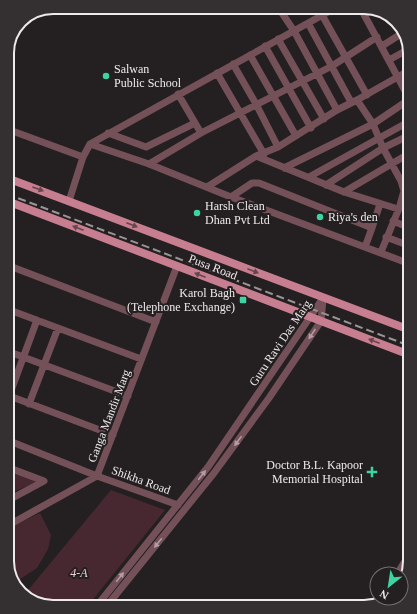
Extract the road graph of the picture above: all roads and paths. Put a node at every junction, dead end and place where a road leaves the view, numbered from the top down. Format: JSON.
{"nodes":[{"id":1,"x":283,"y":14,"type":"edge"},
{"id":2,"x":326,"y":14,"type":"edge"},
{"id":3,"x":364,"y":14,"type":"edge"},
{"id":4,"x":322,"y":16,"type":"junction"},
{"id":5,"x":308,"y":23,"type":"junction"},
{"id":6,"x":294,"y":31,"type":"junction"},
{"id":7,"x":399,"y":35,"type":"edge"},
{"id":8,"x":377,"y":37,"type":"junction"},
{"id":9,"x":278,"y":39,"type":"junction"},
{"id":10,"x":265,"y":46,"type":"junction"},
{"id":11,"x":382,"y":46,"type":"junction"},
{"id":12,"x":403,"y":52,"type":"edge"},
{"id":13,"x":250,"y":55,"type":"junction"},
{"id":14,"x":346,"y":57,"type":"junction"},
{"id":15,"x":389,"y":60,"type":"junction"},
{"id":16,"x":233,"y":64,"type":"junction"},
{"id":17,"x":332,"y":66,"type":"junction"},
{"id":18,"x":217,"y":73,"type":"junction"},
{"id":19,"x":317,"y":74,"type":"junction"},
{"id":20,"x":403,"y":74,"type":"edge"},
{"id":21,"x":398,"y":77,"type":"junction"},
{"id":22,"x":303,"y":82,"type":"junction"},
{"id":23,"x":403,"y":86,"type":"edge"},
{"id":24,"x":288,"y":88,"type":"junction"},
{"id":25,"x":178,"y":94,"type":"junction"},
{"id":26,"x":367,"y":95,"type":"junction"},
{"id":27,"x":273,"y":96,"type":"junction"},
{"id":28,"x":354,"y":101,"type":"junction"},
{"id":29,"x":256,"y":104,"type":"junction"},
{"id":30,"x":403,"y":104,"type":"edge"},
{"id":31,"x":337,"y":110,"type":"junction"},
{"id":32,"x":241,"y":112,"type":"junction"},
{"id":33,"x":324,"y":119,"type":"junction"},
{"id":34,"x":195,"y":123,"type":"junction"},
{"id":35,"x":373,"y":124,"type":"junction"},
{"id":36,"x":403,"y":125,"type":"edge"},
{"id":37,"x":311,"y":128,"type":"junction"},
{"id":38,"x":14,"y":132,"type":"edge"},
{"id":39,"x":108,"y":133,"type":"junction"},
{"id":40,"x":201,"y":133,"type":"junction"},
{"id":41,"x":296,"y":136,"type":"junction"},
{"id":42,"x":403,"y":138,"type":"edge"},
{"id":43,"x":379,"y":139,"type":"junction"},
{"id":44,"x":90,"y":144,"type":"junction"},
{"id":45,"x":278,"y":147,"type":"junction"},
{"id":46,"x":383,"y":148,"type":"junction"},
{"id":47,"x":260,"y":155,"type":"junction"},
{"id":48,"x":83,"y":157,"type":"junction"},
{"id":49,"x":403,"y":157,"type":"edge"},
{"id":50,"x":149,"y":164,"type":"junction"},
{"id":51,"x":391,"y":164,"type":"junction"},
{"id":52,"x":284,"y":168,"type":"junction"},
{"id":53,"x":308,"y":177,"type":"junction"},
{"id":54,"x":403,"y":180,"type":"edge"},
{"id":55,"x":14,"y":181,"type":"edge"},
{"id":56,"x":400,"y":181,"type":"junction"},
{"id":57,"x":326,"y":185,"type":"junction"},
{"id":58,"x":403,"y":185,"type":"edge"},
{"id":59,"x":207,"y":187,"type":"junction"},
{"id":60,"x":344,"y":192,"type":"junction"},
{"id":61,"x":231,"y":197,"type":"junction"},
{"id":62,"x":403,"y":199,"type":"edge"},
{"id":63,"x":69,"y":201,"type":"junction"},
{"id":64,"x":14,"y":204,"type":"edge"},
{"id":65,"x":380,"y":204,"type":"junction"},
{"id":66,"x":399,"y":207,"type":"junction"},
{"id":67,"x":403,"y":208,"type":"edge"},
{"id":68,"x":393,"y":221,"type":"junction"},
{"id":69,"x":403,"y":225,"type":"edge"},
{"id":70,"x":372,"y":228,"type":"junction"},
{"id":71,"x":386,"y":237,"type":"junction"},
{"id":72,"x":403,"y":243,"type":"edge"},
{"id":73,"x":365,"y":247,"type":"junction"},
{"id":74,"x":381,"y":252,"type":"junction"},
{"id":75,"x":403,"y":261,"type":"edge"},
{"id":76,"x":177,"y":266,"type":"junction"},
{"id":77,"x":14,"y":268,"type":"edge"},
{"id":78,"x":324,"y":298,"type":"junction"},
{"id":79,"x":14,"y":312,"type":"edge"},
{"id":80,"x":300,"y":313,"type":"junction"},
{"id":81,"x":311,"y":317,"type":"junction"},
{"id":82,"x":37,"y":320,"type":"junction"},
{"id":83,"x":156,"y":322,"type":"junction"},
{"id":84,"x":321,"y":322,"type":"junction"},
{"id":85,"x":305,"y":326,"type":"junction"},
{"id":86,"x":403,"y":327,"type":"edge"},
{"id":87,"x":58,"y":328,"type":"junction"},
{"id":88,"x":403,"y":352,"type":"edge"},
{"id":89,"x":14,"y":354,"type":"edge"},
{"id":90,"x":23,"y":357,"type":"junction"},
{"id":91,"x":141,"y":359,"type":"junction"},
{"id":92,"x":44,"y":365,"type":"junction"},
{"id":93,"x":14,"y":380,"type":"edge"},
{"id":94,"x":128,"y":396,"type":"junction"},
{"id":95,"x":14,"y":398,"type":"edge"},
{"id":96,"x":29,"y":404,"type":"junction"},
{"id":97,"x":113,"y":435,"type":"junction"},
{"id":98,"x":14,"y":443,"type":"edge"},
{"id":99,"x":14,"y":470,"type":"edge"},
{"id":100,"x":97,"y":476,"type":"junction"},
{"id":101,"x":14,"y":497,"type":"edge"},
{"id":102,"x":178,"y":505,"type":"junction"},
{"id":103,"x":14,"y":522,"type":"edge"},
{"id":104,"x":102,"y":600,"type":"edge"},
{"id":105,"x":112,"y":600,"type":"edge"}],
"edges":[{"from":1,"to":6,"type":"street"},
{"from":2,"to":4,"type":"street"},
{"from":3,"to":8,"type":"street"},
{"from":4,"to":5,"type":"street"},
{"from":4,"to":14,"type":"street"},
{"from":5,"to":6,"type":"street"},
{"from":5,"to":17,"type":"street"},
{"from":6,"to":9,"type":"street"},
{"from":6,"to":19,"type":"street"},
{"from":7,"to":11,"type":"street"},
{"from":8,"to":11,"type":"street"},
{"from":8,"to":14,"type":"street"},
{"from":9,"to":10,"type":"street"},
{"from":9,"to":22,"type":"street"},
{"from":10,"to":13,"type":"street"},
{"from":10,"to":24,"type":"street"},
{"from":11,"to":15,"type":"street"},
{"from":12,"to":15,"type":"street"},
{"from":13,"to":16,"type":"street"},
{"from":13,"to":27,"type":"street"},
{"from":14,"to":17,"type":"street"},
{"from":14,"to":26,"type":"street"},
{"from":15,"to":21,"type":"street"},
{"from":16,"to":18,"type":"street"},
{"from":16,"to":29,"type":"street"},
{"from":17,"to":19,"type":"street"},
{"from":17,"to":28,"type":"street"},
{"from":18,"to":25,"type":"street"},
{"from":18,"to":32,"type":"street"},
{"from":19,"to":22,"type":"street"},
{"from":19,"to":31,"type":"street"},
{"from":20,"to":21,"type":"street"},
{"from":21,"to":23,"type":"street"},
{"from":21,"to":26,"type":"street"},
{"from":22,"to":24,"type":"street"},
{"from":22,"to":33,"type":"street"},
{"from":24,"to":27,"type":"street"},
{"from":24,"to":37,"type":"street"},
{"from":25,"to":34,"type":"street"},
{"from":25,"to":39,"type":"street"},
{"from":26,"to":28,"type":"street"},
{"from":27,"to":29,"type":"street"},
{"from":27,"to":41,"type":"street"},
{"from":28,"to":31,"type":"street"},
{"from":28,"to":35,"type":"street"},
{"from":29,"to":32,"type":"street"},
{"from":29,"to":45,"type":"street"},
{"from":30,"to":35,"type":"street"},
{"from":31,"to":33,"type":"street"},
{"from":32,"to":40,"type":"street"},
{"from":32,"to":47,"type":"street"},
{"from":33,"to":37,"type":"street"},
{"from":34,"to":39,"type":"street"},
{"from":34,"to":40,"type":"street"},
{"from":35,"to":43,"type":"street"},
{"from":35,"to":52,"type":"street"},
{"from":36,"to":43,"type":"street"},
{"from":37,"to":41,"type":"street"},
{"from":38,"to":48,"type":"street"},
{"from":39,"to":44,"type":"street"},
{"from":40,"to":50,"type":"street"},
{"from":41,"to":45,"type":"street"},
{"from":42,"to":46,"type":"street"},
{"from":43,"to":46,"type":"street"},
{"from":43,"to":53,"type":"street"},
{"from":44,"to":48,"type":"street"},
{"from":44,"to":50,"type":"street"},
{"from":45,"to":47,"type":"street"},
{"from":46,"to":51,"type":"street"},
{"from":46,"to":57,"type":"street"},
{"from":47,"to":52,"type":"street"},
{"from":47,"to":59,"type":"street"},
{"from":48,"to":63,"type":"street"},
{"from":49,"to":51,"type":"street"},
{"from":50,"to":59,"type":"street"},
{"from":51,"to":56,"type":"street"},
{"from":51,"to":60,"type":"street"},
{"from":52,"to":53,"type":"street"},
{"from":53,"to":57,"type":"street"},
{"from":54,"to":56,"type":"street"},
{"from":55,"to":63,"type":"main road","name":"Pusa Road","one_way":true},
{"from":56,"to":58,"type":"street"},
{"from":57,"to":60,"type":"street"},
{"from":59,"to":61,"type":"street"},
{"from":60,"to":65,"type":"street"},
{"from":61,"to":70,"type":"street"},
{"from":61,"to":73,"type":"street"},
{"from":62,"to":66,"type":"street"},
{"from":63,"to":78,"type":"main road","name":"Pusa Road","one_way":true},
{"from":76,"to":64,"type":"main road","name":"Pusa Road","one_way":true},
{"from":65,"to":66,"type":"street"},
{"from":65,"to":70,"type":"street"},
{"from":66,"to":67,"type":"street"},
{"from":66,"to":68,"type":"street"},
{"from":68,"to":69,"type":"street"},
{"from":68,"to":71,"type":"street"},
{"from":70,"to":73,"type":"street"},
{"from":71,"to":72,"type":"street"},
{"from":71,"to":74,"type":"street"},
{"from":73,"to":74,"type":"street"},
{"from":74,"to":75,"type":"street"},
{"from":80,"to":76,"type":"main road","name":"Pusa Road","one_way":true},
{"from":76,"to":83,"type":"street","name":"Ganga Mandir Marg"},
{"from":77,"to":83,"type":"street"},
{"from":78,"to":81,"type":"street","name":"Guru Ravi Das Marg"},
{"from":78,"to":84,"type":"street","name":"Guru Ravi Das Marg"},
{"from":78,"to":86,"type":"main road","name":"Pusa Road"},
{"from":79,"to":82,"type":"street"},
{"from":80,"to":81,"type":"main road","name":"Pusa Road"},
{"from":80,"to":85,"type":"street"},
{"from":81,"to":84,"type":"main road","name":"Pusa Road"},
{"from":81,"to":85,"type":"street","name":"Guru Ravi Das Marg"},
{"from":82,"to":87,"type":"street"},
{"from":82,"to":90,"type":"street"},
{"from":83,"to":91,"type":"street","name":"Ganga Mandir Marg"},
{"from":88,"to":84,"type":"main road","name":"Pusa Road","one_way":true},
{"from":84,"to":105,"type":"street","name":"Guru Ravi Das Marg","one_way":true},
{"from":102,"to":85,"type":"street","name":"Guru Ravi Das Marg","one_way":true},
{"from":87,"to":91,"type":"street"},
{"from":87,"to":92,"type":"street"},
{"from":89,"to":90,"type":"street"},
{"from":90,"to":92,"type":"street"},
{"from":90,"to":93,"type":"street"},
{"from":91,"to":94,"type":"street","name":"Ganga Mandir Marg"},
{"from":92,"to":94,"type":"street"},
{"from":92,"to":96,"type":"street"},
{"from":94,"to":97,"type":"street","name":"Ganga Mandir Marg"},
{"from":95,"to":96,"type":"street"},
{"from":96,"to":97,"type":"street"},
{"from":97,"to":100,"type":"street","name":"Ganga Mandir Marg"},
{"from":98,"to":100,"type":"street","name":"Shikha Road"},
{"from":99,"to":101,"type":"street"},
{"from":100,"to":102,"type":"street","name":"Shikha Road"},
{"from":100,"to":103,"type":"street","name":"Ganga Mandir Marg"},
{"from":104,"to":102,"type":"street","name":"Guru Ravi Das Marg","one_way":true}]}
